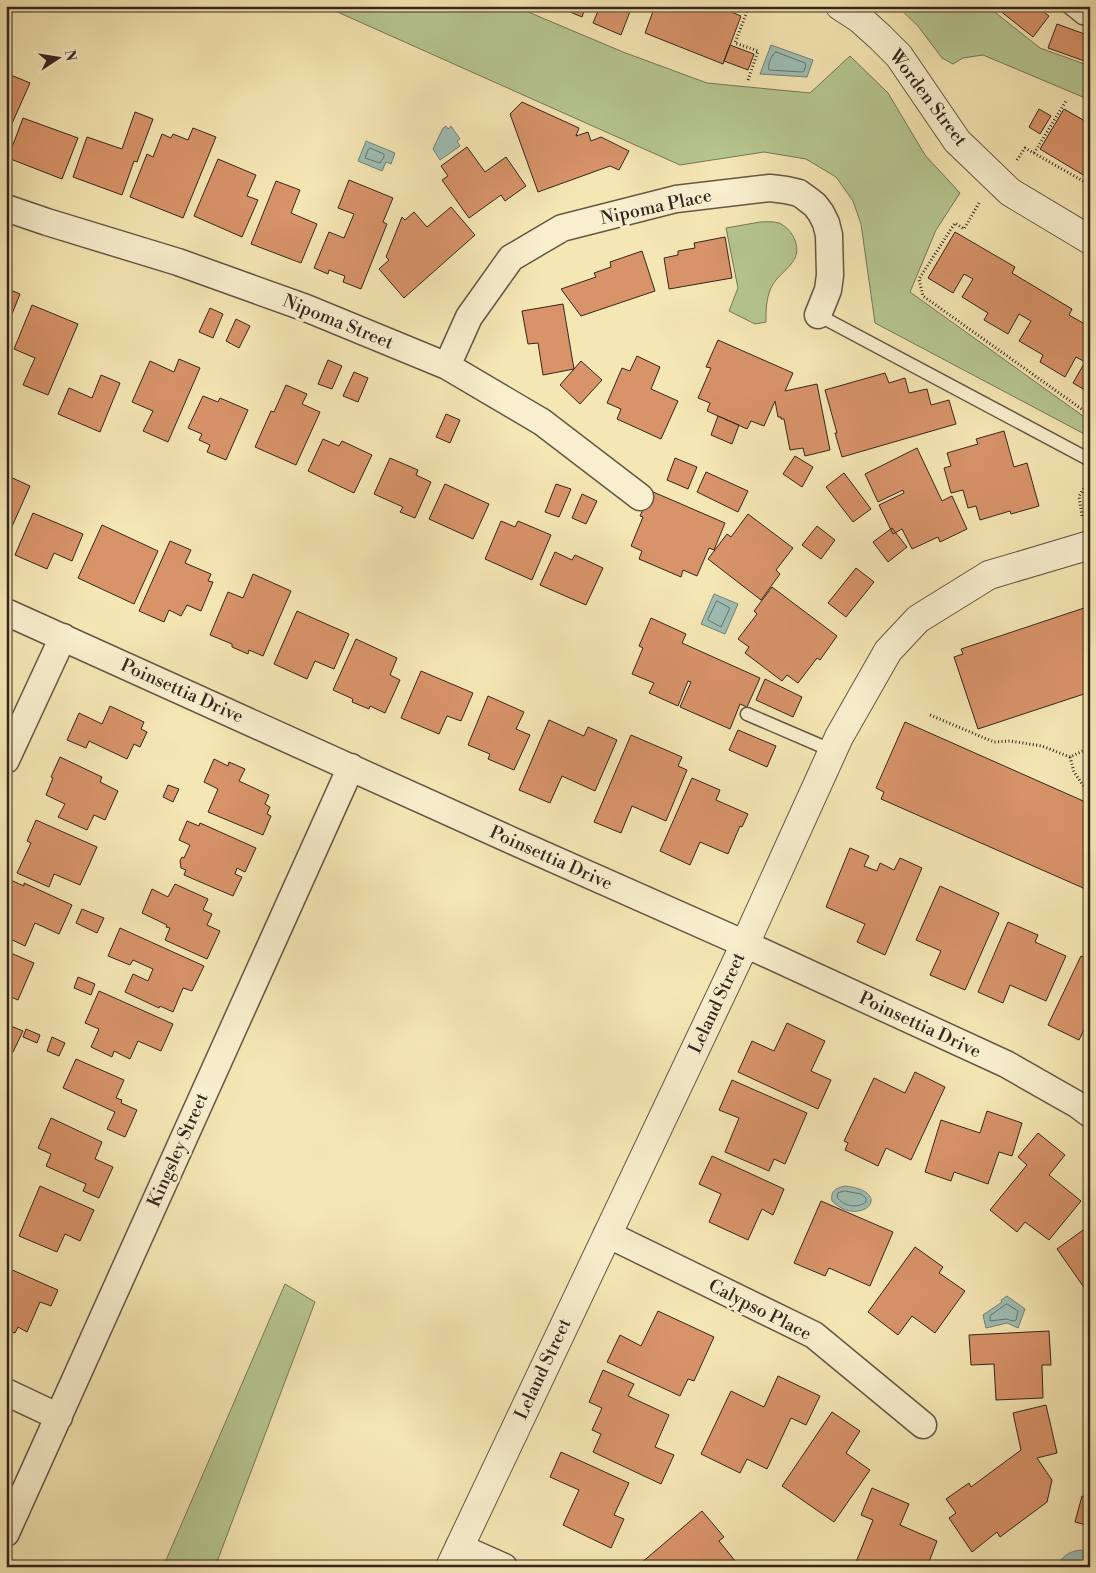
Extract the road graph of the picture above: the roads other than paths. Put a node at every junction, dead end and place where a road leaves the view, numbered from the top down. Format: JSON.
{"nodes":[{"id":1,"x":840,"y":6,"type":"edge"},
{"id":2,"x":1067,"y":6,"type":"edge"},
{"id":3,"x":1090,"y":20,"type":"edge"},
{"id":4,"x":6,"y":208,"type":"edge"},
{"id":5,"x":1090,"y":240,"type":"edge"},
{"id":6,"x":818,"y":315,"type":"joint"},
{"id":7,"x":447,"y":366,"type":"junction"},
{"id":8,"x":1090,"y":460,"type":"edge"},
{"id":9,"x":640,"y":497,"type":"dead end"},
{"id":10,"x":1090,"y":545,"type":"edge"},
{"id":11,"x":6,"y":612,"type":"edge"},
{"id":12,"x":63,"y":637,"type":"junction"},
{"id":13,"x":747,"y":714,"type":"dead end"},
{"id":14,"x":833,"y":751,"type":"junction"},
{"id":15,"x":6,"y":760,"type":"edge"},
{"id":16,"x":351,"y":767,"type":"junction"},
{"id":17,"x":745,"y":944,"type":"junction"},
{"id":18,"x":1090,"y":1114,"type":"edge"},
{"id":19,"x":607,"y":1234,"type":"junction"},
{"id":20,"x":6,"y":1392,"type":"edge"},
{"id":21,"x":59,"y":1417,"type":"junction"},
{"id":22,"x":923,"y":1425,"type":"dead end"},
{"id":23,"x":6,"y":1533,"type":"edge"},
{"id":24,"x":455,"y":1557,"type":"edge"},
{"id":25,"x":504,"y":1567,"type":"edge"}],
"edges":[{"from":1,"to":5,"type":"street","name":"Worden Street"},
{"from":2,"to":3,"type":"lane"},
{"from":4,"to":7,"type":"street","name":"Nipoma Street"},
{"from":6,"to":7,"type":"street","name":"Nipoma Place"},
{"from":6,"to":8,"type":"lane"},
{"from":7,"to":9,"type":"street","name":"Nipoma Street"},
{"from":10,"to":14,"type":"street","name":"Leland Street"},
{"from":11,"to":12,"type":"street","name":"Poinsettia Drive"},
{"from":12,"to":15,"type":"street"},
{"from":12,"to":16,"type":"street","name":"Poinsettia Drive"},
{"from":13,"to":14,"type":"lane"},
{"from":14,"to":17,"type":"street","name":"Leland Street"},
{"from":16,"to":17,"type":"street","name":"Poinsettia Drive"},
{"from":16,"to":21,"type":"street","name":"Kingsley Street"},
{"from":17,"to":18,"type":"street","name":"Poinsettia Drive"},
{"from":17,"to":19,"type":"street","name":"Leland Street"},
{"from":19,"to":22,"type":"street","name":"Calypso Place"},
{"from":19,"to":24,"type":"street","name":"Leland Street"},
{"from":20,"to":21,"type":"street"},
{"from":21,"to":23,"type":"street","name":"Kingsley Street"},
{"from":24,"to":25,"type":"street"}]}
